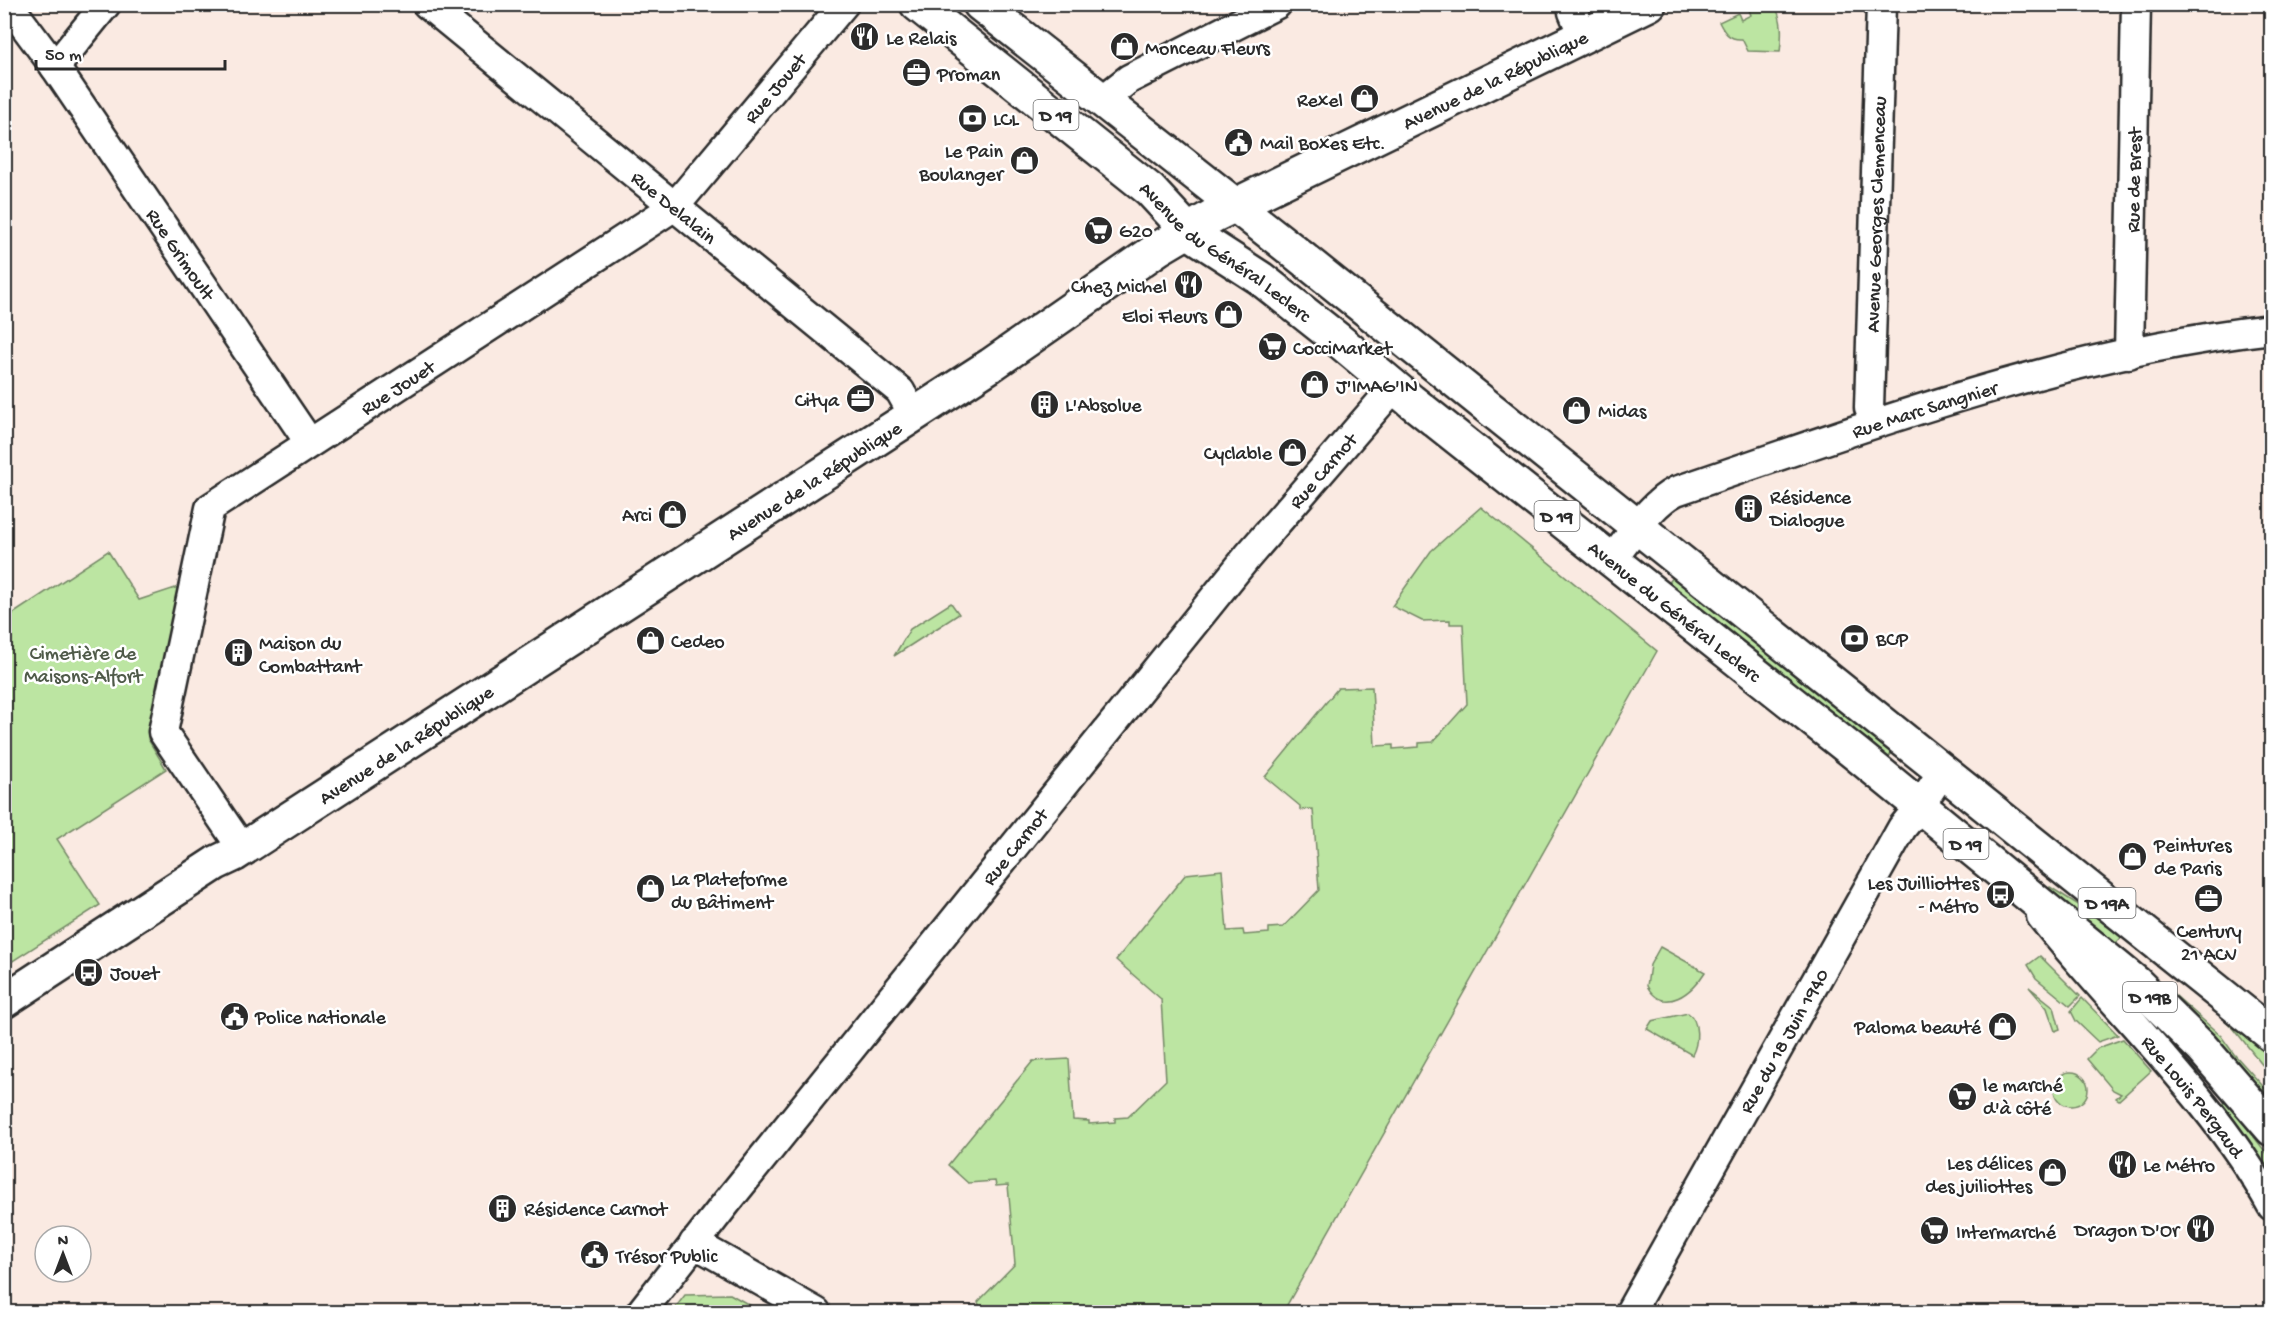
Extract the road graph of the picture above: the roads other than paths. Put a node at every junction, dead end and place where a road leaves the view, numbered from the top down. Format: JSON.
{"nodes":[{"id":1,"x":8,"y":4,"type":"edge"},
{"id":2,"x":106,"y":4,"type":"edge"},
{"id":3,"x":427,"y":4,"type":"edge"},
{"id":4,"x":844,"y":4,"type":"edge"},
{"id":5,"x":916,"y":4,"type":"edge"},
{"id":6,"x":980,"y":4,"type":"edge"},
{"id":7,"x":1277,"y":4,"type":"edge"},
{"id":8,"x":1574,"y":4,"type":"edge"},
{"id":9,"x":1649,"y":4,"type":"edge"},
{"id":10,"x":1881,"y":4,"type":"edge"},
{"id":11,"x":2136,"y":4,"type":"edge"},
{"id":12,"x":1583,"y":36,"type":"junction"},
{"id":13,"x":55,"y":67,"type":"junction"},
{"id":14,"x":1101,"y":101,"type":"junction"},
{"id":15,"x":1234,"y":204,"type":"junction"},
{"id":16,"x":675,"y":206,"type":"junction"},
{"id":17,"x":1189,"y":232,"type":"junction"},
{"id":18,"x":2271,"y":328,"type":"edge"},
{"id":19,"x":2129,"y":354,"type":"junction"},
{"id":20,"x":1440,"y":369,"type":"junction"},
{"id":21,"x":1394,"y":387,"type":"junction"},
{"id":22,"x":913,"y":414,"type":"junction"},
{"id":23,"x":1875,"y":423,"type":"junction"},
{"id":24,"x":309,"y":441,"type":"junction"},
{"id":25,"x":1639,"y":528,"type":"junction"},
{"id":26,"x":1612,"y":560,"type":"junction"},
{"id":27,"x":1943,"y":771,"type":"junction"},
{"id":28,"x":1919,"y":807,"type":"junction"},
{"id":29,"x":236,"y":855,"type":"junction"},
{"id":30,"x":2013,"y":881,"type":"junction"},
{"id":31,"x":4,"y":1001,"type":"edge"},
{"id":32,"x":2271,"y":1035,"type":"edge"},
{"id":33,"x":2271,"y":1129,"type":"edge"},
{"id":34,"x":2271,"y":1206,"type":"edge"},
{"id":35,"x":694,"y":1243,"type":"junction"},
{"id":36,"x":641,"y":1312,"type":"edge"},
{"id":37,"x":816,"y":1312,"type":"edge"},
{"id":38,"x":1630,"y":1312,"type":"edge"}],
"edges":[{"from":1,"to":13,"type":"street","name":"Rue Grimoult"},
{"from":2,"to":13,"type":"street"},
{"from":3,"to":16,"type":"street","name":"Rue Delalain"},
{"from":4,"to":16,"type":"street","name":"Rue Jouet"},
{"from":5,"to":17,"type":"main road","name":"Avenue du Général Leclerc","number":"D 19"},
{"from":6,"to":14,"type":"main road","name":"Avenue du Général Leclerc","number":"D 19"},
{"from":7,"to":14,"type":"street"},
{"from":8,"to":12,"type":"street"},
{"from":9,"to":12,"type":"main road","name":"Avenue de la République"},
{"from":10,"to":23,"type":"street","name":"Avenue Georges Clemenceau"},
{"from":11,"to":19,"type":"street","name":"Rue de Brest"},
{"from":12,"to":15,"type":"main road","name":"Avenue de la République"},
{"from":13,"to":24,"type":"street","name":"Rue Grimoult"},
{"from":14,"to":15,"type":"main road","name":"Avenue du Général Leclerc","number":"D 19"},
{"from":15,"to":17,"type":"main road","name":"Avenue de la République"},
{"from":15,"to":20,"type":"main road","name":"Avenue du Général Leclerc","number":"D 19"},
{"from":16,"to":22,"type":"street","name":"Rue Delalain"},
{"from":16,"to":24,"type":"street","name":"Rue Jouet"},
{"from":17,"to":21,"type":"main road","name":"Avenue du Général Leclerc","number":"D 19"},
{"from":17,"to":22,"type":"main road","name":"Avenue de la République"},
{"from":18,"to":19,"type":"street","name":"Rue Marc Sangnier"},
{"from":19,"to":23,"type":"street","name":"Rue Marc Sangnier"},
{"from":20,"to":21,"type":"main road"},
{"from":20,"to":25,"type":"main road","name":"Avenue du Général Leclerc","number":"D 19"},
{"from":21,"to":26,"type":"main road","name":"Avenue du Général Leclerc","number":"D 19"},
{"from":21,"to":35,"type":"street","name":"Rue Carnot"},
{"from":22,"to":29,"type":"main road","name":"Avenue de la République"},
{"from":23,"to":25,"type":"street","name":"Rue Marc Sangnier"},
{"from":24,"to":29,"type":"street","name":"Rue Jouet"},
{"from":25,"to":26,"type":"street","name":"Rue Marc Sangnier"},
{"from":25,"to":27,"type":"main road","name":"Avenue du Général Leclerc","number":"D 19"},
{"from":26,"to":28,"type":"main road","name":"Avenue du Général Leclerc","number":"D 19"},
{"from":27,"to":28,"type":"street","name":"Rue du 18 Juin 1940"},
{"from":27,"to":32,"type":"main road","name":"Avenue du Général Leclerc","number":"D 19A"},
{"from":28,"to":30,"type":"main road","name":"Avenue du Général Leclerc","number":"D 19"},
{"from":28,"to":38,"type":"street","name":"Rue du 18 Juin 1940"},
{"from":29,"to":31,"type":"main road","name":"Avenue de la République"},
{"from":30,"to":33,"type":"main road","name":"Avenue du Général Leclerc","number":"D 19B"},
{"from":30,"to":34,"type":"street","name":"Rue Louis Pergaud"},
{"from":35,"to":36,"type":"street","name":"Rue Carnot"},
{"from":35,"to":37,"type":"street"}]}
